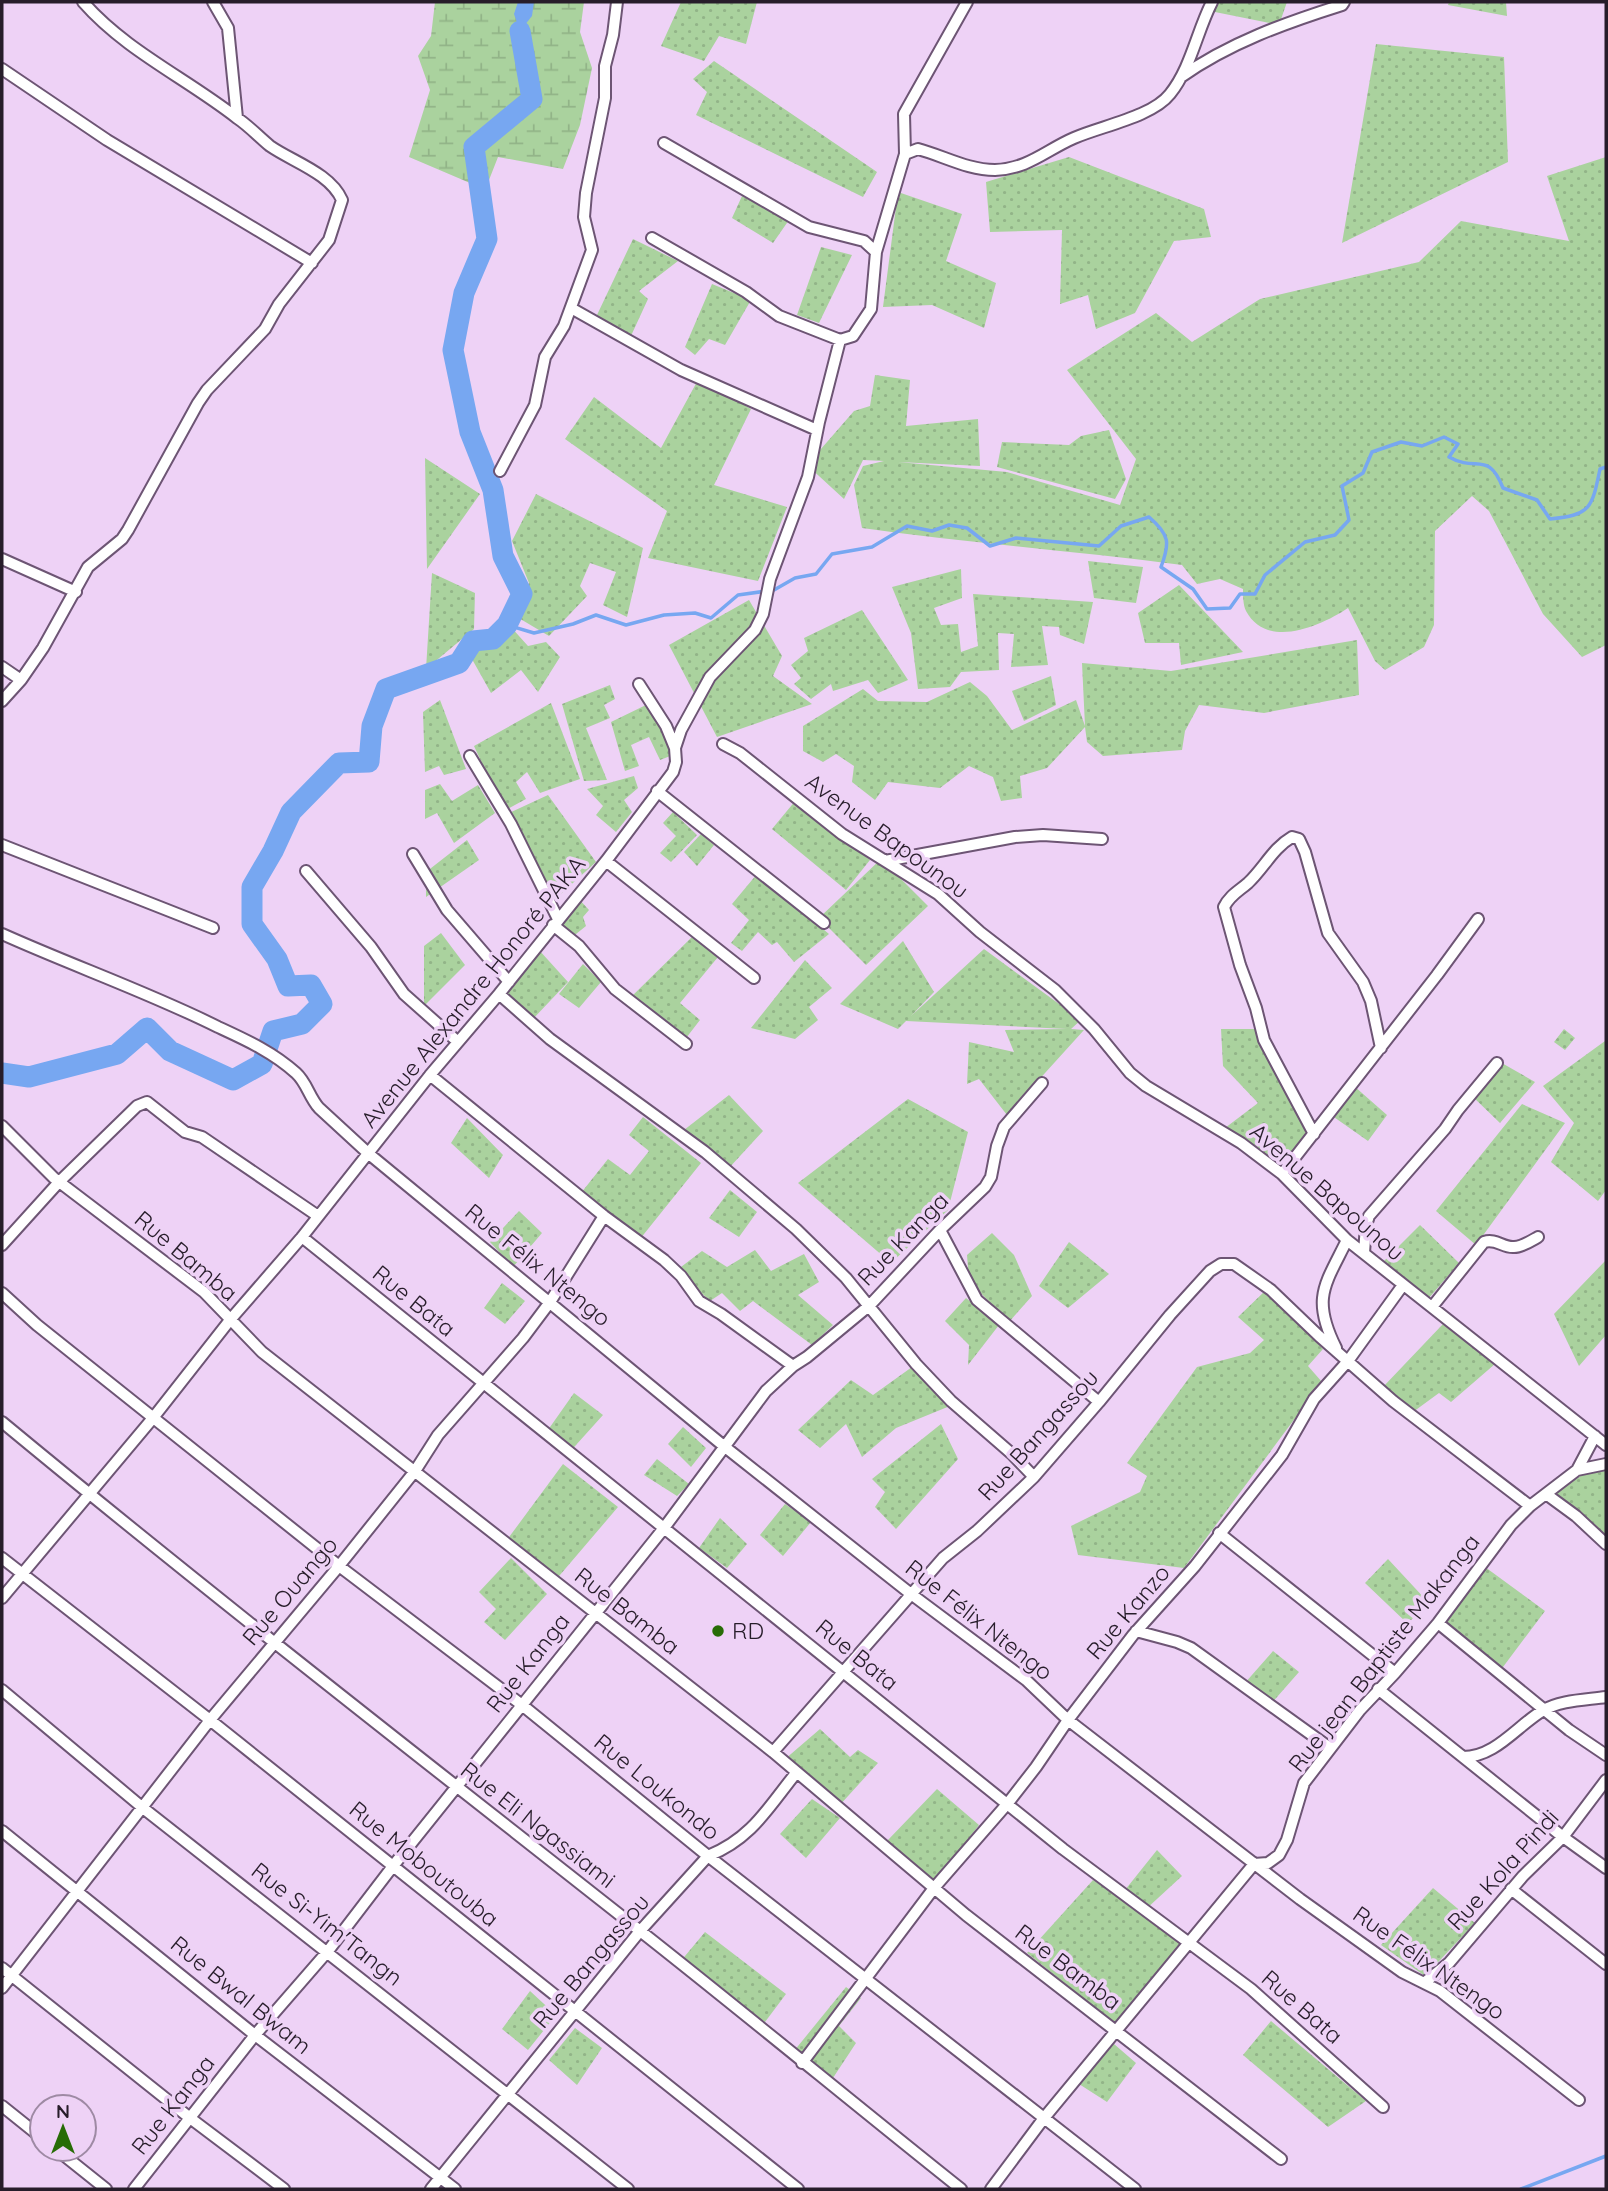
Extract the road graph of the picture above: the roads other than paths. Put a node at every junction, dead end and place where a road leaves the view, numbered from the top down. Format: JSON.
{"nodes":[{"id":1,"x":83,"y":2,"type":"edge"},
{"id":2,"x":213,"y":2,"type":"edge"},
{"id":3,"x":617,"y":2,"type":"edge"},
{"id":4,"x":967,"y":2,"type":"edge"},
{"id":5,"x":1212,"y":2,"type":"edge"},
{"id":6,"x":1344,"y":2,"type":"edge"},
{"id":7,"x":2,"y":69,"type":"edge"},
{"id":8,"x":1181,"y":77,"type":"junction"},
{"id":9,"x":237,"y":118,"type":"junction"},
{"id":10,"x":664,"y":143,"type":"dead end"},
{"id":11,"x":905,"y":155,"type":"junction"},
{"id":12,"x":652,"y":238,"type":"dead end"},
{"id":13,"x":876,"y":252,"type":"junction"},
{"id":14,"x":312,"y":263,"type":"junction"},
{"id":15,"x":570,"y":308,"type":"junction"},
{"id":16,"x":840,"y":340,"type":"junction"},
{"id":17,"x":817,"y":430,"type":"junction"},
{"id":18,"x":500,"y":471,"type":"dead end"},
{"id":19,"x":2,"y":559,"type":"edge"},
{"id":20,"x":76,"y":592,"type":"junction"},
{"id":21,"x":2,"y":667,"type":"edge"},
{"id":22,"x":21,"y":680,"type":"junction"},
{"id":23,"x":639,"y":684,"type":"dead end"},
{"id":24,"x":2,"y":701,"type":"edge"},
{"id":25,"x":723,"y":744,"type":"dead end"},
{"id":26,"x":675,"y":748,"type":"junction"},
{"id":27,"x":470,"y":756,"type":"dead end"},
{"id":28,"x":657,"y":791,"type":"junction"},
{"id":29,"x":1102,"y":839,"type":"dead end"},
{"id":30,"x":2,"y":845,"type":"edge"},
{"id":31,"x":413,"y":854,"type":"dead end"},
{"id":32,"x":606,"y":861,"type":"junction"},
{"id":33,"x":885,"y":861,"type":"junction"},
{"id":34,"x":306,"y":871,"type":"dead end"},
{"id":35,"x":1478,"y":919,"type":"dead end"},
{"id":36,"x":556,"y":922,"type":"junction"},
{"id":37,"x":824,"y":923,"type":"dead end"},
{"id":38,"x":213,"y":928,"type":"dead end"},
{"id":39,"x":2,"y":934,"type":"edge"},
{"id":40,"x":754,"y":978,"type":"dead end"},
{"id":41,"x":509,"y":982,"type":"junction"},
{"id":42,"x":499,"y":994,"type":"junction"},
{"id":43,"x":458,"y":1042,"type":"junction"},
{"id":44,"x":686,"y":1045,"type":"dead end"},
{"id":45,"x":1381,"y":1048,"type":"junction"},
{"id":46,"x":1497,"y":1063,"type":"dead end"},
{"id":47,"x":430,"y":1075,"type":"junction"},
{"id":48,"x":1042,"y":1083,"type":"dead end"},
{"id":49,"x":2,"y":1126,"type":"edge"},
{"id":50,"x":1314,"y":1134,"type":"junction"},
{"id":51,"x":369,"y":1154,"type":"junction"},
{"id":52,"x":1282,"y":1174,"type":"junction"},
{"id":53,"x":59,"y":1182,"type":"junction"},
{"id":54,"x":318,"y":1216,"type":"junction"},
{"id":55,"x":604,"y":1216,"type":"junction"},
{"id":56,"x":940,"y":1230,"type":"junction"},
{"id":57,"x":302,"y":1237,"type":"junction"},
{"id":58,"x":1538,"y":1237,"type":"dead end"},
{"id":59,"x":1347,"y":1240,"type":"junction"},
{"id":60,"x":2,"y":1245,"type":"edge"},
{"id":61,"x":1364,"y":1253,"type":"junction"},
{"id":62,"x":1403,"y":1285,"type":"junction"},
{"id":63,"x":2,"y":1293,"type":"edge"},
{"id":64,"x":550,"y":1302,"type":"junction"},
{"id":65,"x":870,"y":1305,"type":"junction"},
{"id":66,"x":1432,"y":1307,"type":"junction"},
{"id":67,"x":230,"y":1320,"type":"junction"},
{"id":68,"x":1338,"y":1351,"type":"junction"},
{"id":69,"x":1348,"y":1361,"type":"junction"},
{"id":70,"x":793,"y":1366,"type":"junction"},
{"id":71,"x":484,"y":1384,"type":"junction"},
{"id":72,"x":1099,"y":1402,"type":"junction"},
{"id":73,"x":153,"y":1418,"type":"junction"},
{"id":74,"x":2,"y":1422,"type":"edge"},
{"id":75,"x":1595,"y":1437,"type":"junction"},
{"id":76,"x":1606,"y":1445,"type":"edge"},
{"id":77,"x":725,"y":1447,"type":"junction"},
{"id":78,"x":1606,"y":1464,"type":"edge"},
{"id":79,"x":1577,"y":1470,"type":"junction"},
{"id":80,"x":415,"y":1471,"type":"junction"},
{"id":81,"x":1034,"y":1477,"type":"junction"},
{"id":82,"x":89,"y":1494,"type":"junction"},
{"id":83,"x":1546,"y":1494,"type":"junction"},
{"id":84,"x":1530,"y":1506,"type":"junction"},
{"id":85,"x":664,"y":1528,"type":"junction"},
{"id":86,"x":1219,"y":1533,"type":"junction"},
{"id":87,"x":1606,"y":1544,"type":"edge"},
{"id":88,"x":2,"y":1558,"type":"edge"},
{"id":89,"x":339,"y":1566,"type":"junction"},
{"id":90,"x":21,"y":1574,"type":"junction"},
{"id":91,"x":911,"y":1594,"type":"junction"},
{"id":92,"x":2,"y":1598,"type":"edge"},
{"id":93,"x":596,"y":1612,"type":"junction"},
{"id":94,"x":1438,"y":1623,"type":"junction"},
{"id":95,"x":1136,"y":1631,"type":"junction"},
{"id":96,"x":275,"y":1642,"type":"junction"},
{"id":97,"x":844,"y":1671,"type":"junction"},
{"id":98,"x":1395,"y":1673,"type":"junction"},
{"id":99,"x":1378,"y":1689,"type":"junction"},
{"id":100,"x":2,"y":1690,"type":"edge"},
{"id":101,"x":1606,"y":1697,"type":"edge"},
{"id":102,"x":523,"y":1704,"type":"junction"},
{"id":103,"x":1544,"y":1710,"type":"junction"},
{"id":104,"x":211,"y":1720,"type":"junction"},
{"id":105,"x":1068,"y":1720,"type":"junction"},
{"id":106,"x":1330,"y":1748,"type":"junction"},
{"id":107,"x":773,"y":1752,"type":"junction"},
{"id":108,"x":1606,"y":1755,"type":"edge"},
{"id":109,"x":1464,"y":1757,"type":"junction"},
{"id":110,"x":796,"y":1773,"type":"junction"},
{"id":111,"x":1606,"y":1780,"type":"edge"},
{"id":112,"x":456,"y":1788,"type":"junction"},
{"id":113,"x":1008,"y":1804,"type":"junction"},
{"id":114,"x":143,"y":1808,"type":"junction"},
{"id":115,"x":2,"y":1831,"type":"edge"},
{"id":116,"x":1563,"y":1837,"type":"junction"},
{"id":117,"x":708,"y":1856,"type":"junction"},
{"id":118,"x":1254,"y":1864,"type":"junction"},
{"id":119,"x":393,"y":1866,"type":"junction"},
{"id":120,"x":1606,"y":1868,"type":"edge"},
{"id":121,"x":934,"y":1888,"type":"junction"},
{"id":122,"x":1511,"y":1889,"type":"junction"},
{"id":123,"x":76,"y":1890,"type":"junction"},
{"id":124,"x":640,"y":1931,"type":"junction"},
{"id":125,"x":1190,"y":1943,"type":"junction"},
{"id":126,"x":328,"y":1951,"type":"junction"},
{"id":127,"x":1606,"y":1964,"type":"edge"},
{"id":128,"x":2,"y":1968,"type":"edge"},
{"id":129,"x":12,"y":1976,"type":"junction"},
{"id":130,"x":867,"y":1978,"type":"junction"},
{"id":131,"x":1424,"y":1983,"type":"junction"},
{"id":132,"x":2,"y":1988,"type":"edge"},
{"id":133,"x":575,"y":2011,"type":"junction"},
{"id":134,"x":1117,"y":2032,"type":"junction"},
{"id":135,"x":255,"y":2035,"type":"junction"},
{"id":136,"x":802,"y":2063,"type":"junction"},
{"id":137,"x":509,"y":2095,"type":"junction"},
{"id":138,"x":1578,"y":2100,"type":"dead end"},
{"id":139,"x":2,"y":2106,"type":"edge"},
{"id":140,"x":1383,"y":2107,"type":"dead end"},
{"id":141,"x":190,"y":2118,"type":"junction"},
{"id":142,"x":1044,"y":2118,"type":"junction"},
{"id":143,"x":28,"y":2127,"type":"edge"},
{"id":144,"x":1281,"y":2159,"type":"dead end"},
{"id":145,"x":74,"y":2163,"type":"edge"},
{"id":146,"x":441,"y":2177,"type":"junction"},
{"id":147,"x":106,"y":2189,"type":"edge"},
{"id":148,"x":134,"y":2189,"type":"edge"},
{"id":149,"x":284,"y":2189,"type":"edge"},
{"id":150,"x":431,"y":2189,"type":"edge"},
{"id":151,"x":455,"y":2189,"type":"edge"},
{"id":152,"x":628,"y":2189,"type":"edge"},
{"id":153,"x":798,"y":2189,"type":"edge"},
{"id":154,"x":961,"y":2189,"type":"edge"},
{"id":155,"x":991,"y":2189,"type":"edge"},
{"id":156,"x":1135,"y":2189,"type":"edge"}],
"edges":[{"from":1,"to":9,"type":"street"},
{"from":2,"to":9,"type":"street"},
{"from":3,"to":15,"type":"street"},
{"from":4,"to":11,"type":"street"},
{"from":5,"to":8,"type":"street"},
{"from":6,"to":8,"type":"street"},
{"from":7,"to":14,"type":"street"},
{"from":8,"to":11,"type":"street"},
{"from":9,"to":14,"type":"street"},
{"from":10,"to":13,"type":"street"},
{"from":11,"to":13,"type":"street"},
{"from":12,"to":16,"type":"street"},
{"from":13,"to":16,"type":"street"},
{"from":14,"to":20,"type":"street"},
{"from":15,"to":17,"type":"street"},
{"from":15,"to":18,"type":"street"},
{"from":16,"to":17,"type":"street","name":"Avenue Alexandre Honoré PAKA"},
{"from":17,"to":26,"type":"street","name":"Avenue Alexandre Honoré PAKA"},
{"from":19,"to":20,"type":"street"},
{"from":20,"to":22,"type":"street"},
{"from":21,"to":22,"type":"street"},
{"from":22,"to":24,"type":"street"},
{"from":23,"to":26,"type":"street"},
{"from":25,"to":33,"type":"street","name":"Avenue Bapounou"},
{"from":26,"to":28,"type":"street","name":"Avenue Alexandre Honoré PAKA"},
{"from":27,"to":36,"type":"street"},
{"from":28,"to":32,"type":"street","name":"Avenue Alexandre Honoré PAKA"},
{"from":28,"to":37,"type":"street"},
{"from":29,"to":33,"type":"street"},
{"from":30,"to":38,"type":"street"},
{"from":31,"to":41,"type":"street"},
{"from":32,"to":36,"type":"street","name":"Avenue Alexandre Honoré PAKA"},
{"from":32,"to":40,"type":"street"},
{"from":33,"to":52,"type":"street","name":"Avenue Bapounou"},
{"from":34,"to":43,"type":"street"},
{"from":35,"to":45,"type":"street"},
{"from":36,"to":41,"type":"street","name":"Avenue Alexandre Honoré PAKA"},
{"from":36,"to":44,"type":"street"},
{"from":39,"to":51,"type":"street","name":"Rue Félix Ntengo"},
{"from":41,"to":42,"type":"street","name":"Avenue Alexandre Honoré PAKA"},
{"from":42,"to":43,"type":"street","name":"Avenue Alexandre Honoré PAKA"},
{"from":42,"to":65,"type":"street"},
{"from":43,"to":47,"type":"street","name":"Avenue Alexandre Honoré PAKA"},
{"from":45,"to":50,"type":"street"},
{"from":45,"to":50,"type":"street"},
{"from":46,"to":61,"type":"street"},
{"from":47,"to":51,"type":"street","name":"Avenue Alexandre Honoré PAKA"},
{"from":47,"to":55,"type":"street"},
{"from":48,"to":56,"type":"street","name":"Rue Kanga"},
{"from":49,"to":53,"type":"street","name":"Rue Bamba"},
{"from":50,"to":52,"type":"street"},
{"from":51,"to":54,"type":"street","name":"Avenue Alexandre Honoré PAKA"},
{"from":51,"to":64,"type":"street","name":"Rue Félix Ntengo"},
{"from":52,"to":59,"type":"street","name":"Avenue Bapounou"},
{"from":53,"to":54,"type":"street"},
{"from":53,"to":60,"type":"street"},
{"from":53,"to":67,"type":"street","name":"Rue Bamba"},
{"from":54,"to":57,"type":"street","name":"Avenue Alexandre Honoré PAKA"},
{"from":55,"to":64,"type":"street","name":"Rue Ouango"},
{"from":55,"to":70,"type":"street"},
{"from":56,"to":65,"type":"street","name":"Rue Kanga"},
{"from":56,"to":72,"type":"street"},
{"from":57,"to":67,"type":"street","name":"Avenue Alexandre Honoré PAKA"},
{"from":57,"to":71,"type":"street","name":"Rue Bata"},
{"from":58,"to":66,"type":"street"},
{"from":59,"to":61,"type":"street","name":"Avenue Bapounou"},
{"from":59,"to":68,"type":"street"},
{"from":61,"to":62,"type":"street","name":"Avenue Bapounou"},
{"from":62,"to":66,"type":"street","name":"Avenue Bapounou"},
{"from":62,"to":69,"type":"street","name":"Rue Kanzo"},
{"from":63,"to":73,"type":"street","name":"Rue Loukondo"},
{"from":64,"to":71,"type":"street","name":"Rue Ouango"},
{"from":64,"to":77,"type":"street","name":"Rue Félix Ntengo"},
{"from":65,"to":70,"type":"street","name":"Rue Kanga"},
{"from":65,"to":81,"type":"street"},
{"from":66,"to":75,"type":"street","name":"Avenue Bapounou"},
{"from":67,"to":73,"type":"street","name":"Avenue Alexandre Honoré PAKA"},
{"from":67,"to":80,"type":"street","name":"Rue Bamba"},
{"from":68,"to":69,"type":"street","name":"Rue Bangassou"},
{"from":68,"to":72,"type":"street","name":"Rue Bangassou"},
{"from":69,"to":84,"type":"street","name":"Rue Bangassou"},
{"from":69,"to":86,"type":"street","name":"Rue Kanzo"},
{"from":70,"to":77,"type":"street","name":"Rue Kanga"},
{"from":71,"to":80,"type":"street","name":"Rue Ouango"},
{"from":71,"to":85,"type":"street","name":"Rue Bata"},
{"from":72,"to":81,"type":"street","name":"Rue Bangassou"},
{"from":73,"to":82,"type":"street","name":"Avenue Alexandre Honoré PAKA"},
{"from":73,"to":89,"type":"street","name":"Rue Loukondo"},
{"from":74,"to":82,"type":"street","name":"Rue Eli Ngassiami"},
{"from":75,"to":76,"type":"street","name":"Avenue Bapounou"},
{"from":75,"to":79,"type":"street"},
{"from":77,"to":85,"type":"street","name":"Rue Kanga"},
{"from":77,"to":91,"type":"street","name":"Rue Félix Ntengo"},
{"from":78,"to":79,"type":"street","name":"Rue jean Baptiste Makanga"},
{"from":79,"to":83,"type":"street","name":"Rue jean Baptiste Makanga"},
{"from":80,"to":89,"type":"street","name":"Rue Ouango"},
{"from":80,"to":93,"type":"street","name":"Rue Bamba"},
{"from":81,"to":91,"type":"street","name":"Rue Bangassou"},
{"from":82,"to":90,"type":"street","name":"Avenue Alexandre Honoré PAKA"},
{"from":82,"to":96,"type":"street","name":"Rue Eli Ngassiami"},
{"from":83,"to":84,"type":"street","name":"Rue jean Baptiste Makanga"},
{"from":83,"to":87,"type":"street"},
{"from":84,"to":94,"type":"street","name":"Rue jean Baptiste Makanga"},
{"from":85,"to":93,"type":"street","name":"Rue Kanga"},
{"from":85,"to":97,"type":"street","name":"Rue Bata"},
{"from":86,"to":95,"type":"street","name":"Rue Kanzo"},
{"from":86,"to":98,"type":"street"},
{"from":88,"to":90,"type":"street","name":"Rue Moboutouba"},
{"from":89,"to":96,"type":"street","name":"Rue Ouango"},
{"from":89,"to":102,"type":"street","name":"Rue Loukondo"},
{"from":90,"to":92,"type":"street","name":"Avenue Alexandre Honoré PAKA"},
{"from":90,"to":104,"type":"street","name":"Rue Moboutouba"},
{"from":91,"to":97,"type":"street","name":"Rue Bangassou"},
{"from":91,"to":105,"type":"street","name":"Rue Félix Ntengo"},
{"from":93,"to":102,"type":"street","name":"Rue Kanga"},
{"from":93,"to":107,"type":"street","name":"Rue Bamba"},
{"from":94,"to":98,"type":"street","name":"Rue jean Baptiste Makanga"},
{"from":94,"to":103,"type":"street"},
{"from":95,"to":105,"type":"street","name":"Rue Kanzo"},
{"from":95,"to":106,"type":"street"},
{"from":96,"to":104,"type":"street","name":"Rue Ouango"},
{"from":96,"to":112,"type":"street","name":"Rue Eli Ngassiami"},
{"from":97,"to":107,"type":"street","name":"Rue Bangassou"},
{"from":97,"to":113,"type":"street","name":"Rue Bata"},
{"from":98,"to":99,"type":"street","name":"Rue jean Baptiste Makanga"},
{"from":99,"to":106,"type":"street","name":"Rue jean Baptiste Makanga"},
{"from":99,"to":109,"type":"street"},
{"from":100,"to":114,"type":"street","name":"Rue Si-Yim'Tangn"},
{"from":101,"to":103,"type":"street"},
{"from":102,"to":112,"type":"street","name":"Rue Kanga"},
{"from":102,"to":117,"type":"street","name":"Rue Loukondo"},
{"from":103,"to":108,"type":"street"},
{"from":103,"to":109,"type":"street"},
{"from":104,"to":114,"type":"street","name":"Rue Ouango"},
{"from":104,"to":119,"type":"street","name":"Rue Moboutouba"},
{"from":105,"to":113,"type":"street","name":"Rue Kanzo"},
{"from":105,"to":118,"type":"street","name":"Rue Félix Ntengo"},
{"from":106,"to":118,"type":"street","name":"Rue jean Baptiste Makanga"},
{"from":107,"to":110,"type":"street","name":"Rue Bamba"},
{"from":109,"to":116,"type":"street"},
{"from":110,"to":117,"type":"street","name":"Rue Bangassou"},
{"from":110,"to":121,"type":"street","name":"Rue Bamba"},
{"from":111,"to":116,"type":"street","name":"Rue Kola Pindi"},
{"from":112,"to":119,"type":"street","name":"Rue Kanga"},
{"from":112,"to":124,"type":"street","name":"Rue Eli Ngassiami"},
{"from":113,"to":121,"type":"street","name":"Rue Kanzo"},
{"from":113,"to":125,"type":"street","name":"Rue Bata"},
{"from":114,"to":123,"type":"street","name":"Rue Ouango"},
{"from":114,"to":126,"type":"street","name":"Rue Si-Yim'Tangn"},
{"from":115,"to":123,"type":"street","name":"Rue Bwal Bwam"},
{"from":116,"to":120,"type":"street"},
{"from":116,"to":122,"type":"street","name":"Rue Kola Pindi"},
{"from":117,"to":124,"type":"street","name":"Rue Bangassou"},
{"from":117,"to":130,"type":"street","name":"Rue Loukondo"},
{"from":118,"to":125,"type":"street","name":"Rue jean Baptiste Makanga"},
{"from":118,"to":131,"type":"street","name":"Rue Félix Ntengo"},
{"from":119,"to":126,"type":"street","name":"Rue Kanga"},
{"from":119,"to":133,"type":"street","name":"Rue Moboutouba"},
{"from":121,"to":130,"type":"street","name":"Rue Kanzo"},
{"from":121,"to":134,"type":"street","name":"Rue Bamba"},
{"from":122,"to":127,"type":"street"},
{"from":122,"to":131,"type":"street","name":"Rue Kola Pindi"},
{"from":123,"to":129,"type":"street","name":"Rue Ouango"},
{"from":123,"to":135,"type":"street","name":"Rue Bwal Bwam"},
{"from":124,"to":133,"type":"street","name":"Rue Bangassou"},
{"from":124,"to":136,"type":"street","name":"Rue Eli Ngassiami"},
{"from":125,"to":134,"type":"street","name":"Rue jean Baptiste Makanga"},
{"from":125,"to":140,"type":"street","name":"Rue Bata"},
{"from":126,"to":135,"type":"street","name":"Rue Kanga"},
{"from":126,"to":137,"type":"street","name":"Rue Si-Yim'Tangn"},
{"from":128,"to":129,"type":"street"},
{"from":129,"to":132,"type":"street","name":"Rue Ouango"},
{"from":129,"to":141,"type":"street"},
{"from":130,"to":136,"type":"street","name":"Rue Kanzo"},
{"from":130,"to":142,"type":"street","name":"Rue Loukondo"},
{"from":131,"to":138,"type":"street","name":"Rue Félix Ntengo"},
{"from":133,"to":137,"type":"street","name":"Rue Bangassou"},
{"from":133,"to":153,"type":"street","name":"Rue Moboutouba"},
{"from":134,"to":142,"type":"street","name":"Rue jean Baptiste Makanga"},
{"from":134,"to":144,"type":"street","name":"Rue Bamba"},
{"from":135,"to":141,"type":"street","name":"Rue Kanga"},
{"from":135,"to":146,"type":"street","name":"Rue Bwal Bwam"},
{"from":136,"to":154,"type":"street","name":"Rue Eli Ngassiami"},
{"from":137,"to":146,"type":"street","name":"Rue Bangassou"},
{"from":137,"to":152,"type":"street","name":"Rue Si-Yim'Tangn"},
{"from":139,"to":143,"type":"street"},
{"from":141,"to":148,"type":"street","name":"Rue Kanga"},
{"from":141,"to":149,"type":"street"},
{"from":142,"to":155,"type":"street","name":"Rue jean Baptiste Makanga"},
{"from":142,"to":156,"type":"street","name":"Rue Loukondo"},
{"from":145,"to":147,"type":"street"},
{"from":146,"to":150,"type":"street","name":"Rue Bangassou"},
{"from":146,"to":151,"type":"street","name":"Rue Bwal Bwam"}]}
